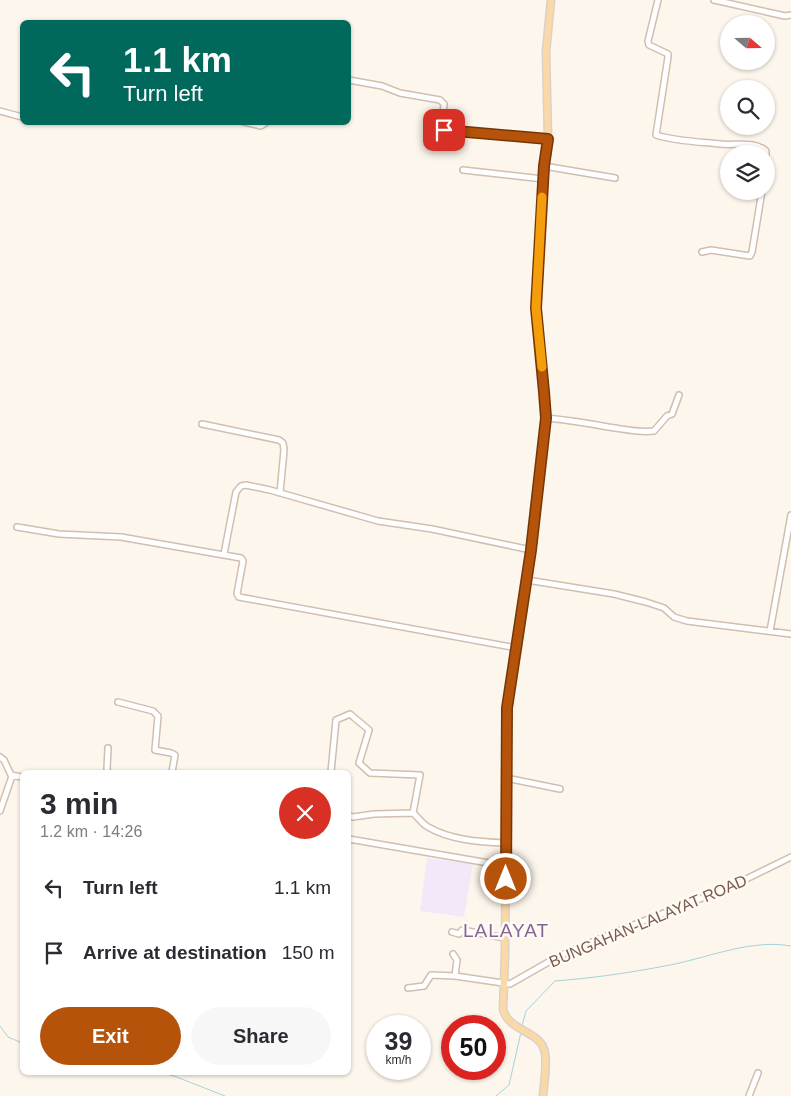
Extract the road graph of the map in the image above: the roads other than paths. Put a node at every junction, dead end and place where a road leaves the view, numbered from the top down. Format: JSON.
{"nodes":[{"id":1,"x":551,"y":0,"type":"edge"},
{"id":2,"x":658,"y":0,"type":"edge"},
{"id":3,"x":714,"y":0,"type":"edge"},
{"id":4,"x":729,"y":2,"type":"edge"},
{"id":5,"x":791,"y":15,"type":"edge"},
{"id":6,"x":351,"y":80,"type":"edge"},
{"id":7,"x":0,"y":111,"type":"edge"},
{"id":8,"x":20,"y":117,"type":"edge"},
{"id":9,"x":548,"y":139,"type":"junction"},
{"id":10,"x":752,"y":145,"type":"edge"},
{"id":11,"x":544,"y":166,"type":"junction"},
{"id":12,"x":463,"y":170,"type":"dead end"},
{"id":13,"x":614,"y":178,"type":"dead end"},
{"id":14,"x":544,"y":179,"type":"junction"},
{"id":15,"x":761,"y":200,"type":"edge"},
{"id":16,"x":702,"y":252,"type":"dead end"},
{"id":17,"x":679,"y":396,"type":"dead end"},
{"id":18,"x":546,"y":418,"type":"junction"},
{"id":19,"x":202,"y":424,"type":"dead end"},
{"id":20,"x":280,"y":493,"type":"junction"},
{"id":21,"x":791,"y":515,"type":"edge"},
{"id":22,"x":17,"y":527,"type":"dead end"},
{"id":23,"x":531,"y":550,"type":"junction"},
{"id":24,"x":224,"y":554,"type":"junction"},
{"id":25,"x":527,"y":580,"type":"junction"},
{"id":26,"x":770,"y":631,"type":"junction"},
{"id":27,"x":791,"y":634,"type":"edge"},
{"id":28,"x":517,"y":648,"type":"junction"},
{"id":29,"x":118,"y":702,"type":"dead end"},
{"id":30,"x":108,"y":748,"type":"dead end"},
{"id":31,"x":0,"y":757,"type":"edge"},
{"id":32,"x":107,"y":770,"type":"edge"},
{"id":33,"x":172,"y":770,"type":"edge"},
{"id":34,"x":331,"y":770,"type":"edge"},
{"id":35,"x":12,"y":776,"type":"junction"},
{"id":36,"x":20,"y":777,"type":"edge"},
{"id":37,"x":506,"y":778,"type":"junction"},
{"id":38,"x":560,"y":789,"type":"dead end"},
{"id":39,"x":0,"y":811,"type":"edge"},
{"id":40,"x":414,"y":813,"type":"junction"},
{"id":41,"x":351,"y":816,"type":"edge"},
{"id":42,"x":351,"y":839,"type":"edge"},
{"id":43,"x":505,"y":843,"type":"junction"},
{"id":44,"x":791,"y":857,"type":"edge"},
{"id":45,"x":506,"y":866,"type":"junction"},
{"id":46,"x":452,"y":932,"type":"dead end"},
{"id":47,"x":506,"y":938,"type":"junction"},
{"id":48,"x":453,"y":954,"type":"dead end"},
{"id":49,"x":455,"y":976,"type":"junction"},
{"id":50,"x":505,"y":984,"type":"junction"},
{"id":51,"x":408,"y":988,"type":"dead end"},
{"id":52,"x":758,"y":1073,"type":"dead end"},
{"id":53,"x":543,"y":1096,"type":"edge"},
{"id":54,"x":748,"y":1096,"type":"edge"}],
"edges":[{"from":1,"to":9,"type":"main road"},
{"from":2,"to":10,"type":"street"},
{"from":3,"to":4,"type":"street"},
{"from":4,"to":5,"type":"street"},
{"from":6,"to":9,"type":"street"},
{"from":7,"to":8,"type":"street"},
{"from":9,"to":11,"type":"main road"},
{"from":11,"to":13,"type":"street"},
{"from":11,"to":14,"type":"main road"},
{"from":12,"to":14,"type":"street"},
{"from":14,"to":18,"type":"main road"},
{"from":15,"to":16,"type":"street"},
{"from":17,"to":18,"type":"street"},
{"from":18,"to":23,"type":"main road"},
{"from":19,"to":20,"type":"street"},
{"from":20,"to":23,"type":"street"},
{"from":20,"to":24,"type":"street"},
{"from":21,"to":26,"type":"street"},
{"from":22,"to":24,"type":"street"},
{"from":23,"to":25,"type":"main road"},
{"from":24,"to":28,"type":"street"},
{"from":25,"to":26,"type":"street"},
{"from":25,"to":28,"type":"main road"},
{"from":26,"to":27,"type":"street"},
{"from":28,"to":37,"type":"main road"},
{"from":29,"to":33,"type":"street"},
{"from":30,"to":32,"type":"street"},
{"from":31,"to":35,"type":"street"},
{"from":34,"to":40,"type":"street"},
{"from":35,"to":36,"type":"street"},
{"from":35,"to":39,"type":"street"},
{"from":37,"to":38,"type":"street"},
{"from":37,"to":43,"type":"main road"},
{"from":40,"to":41,"type":"street"},
{"from":40,"to":43,"type":"street"},
{"from":42,"to":45,"type":"street"},
{"from":43,"to":45,"type":"main road"},
{"from":44,"to":50,"type":"street","name":"BUNGAHAN-LALAYAT ROAD"},
{"from":45,"to":47,"type":"main road"},
{"from":46,"to":47,"type":"street"},
{"from":47,"to":50,"type":"main road"},
{"from":48,"to":49,"type":"street"},
{"from":49,"to":50,"type":"street"},
{"from":49,"to":51,"type":"street"},
{"from":50,"to":53,"type":"main road"},
{"from":52,"to":54,"type":"street"}]}
